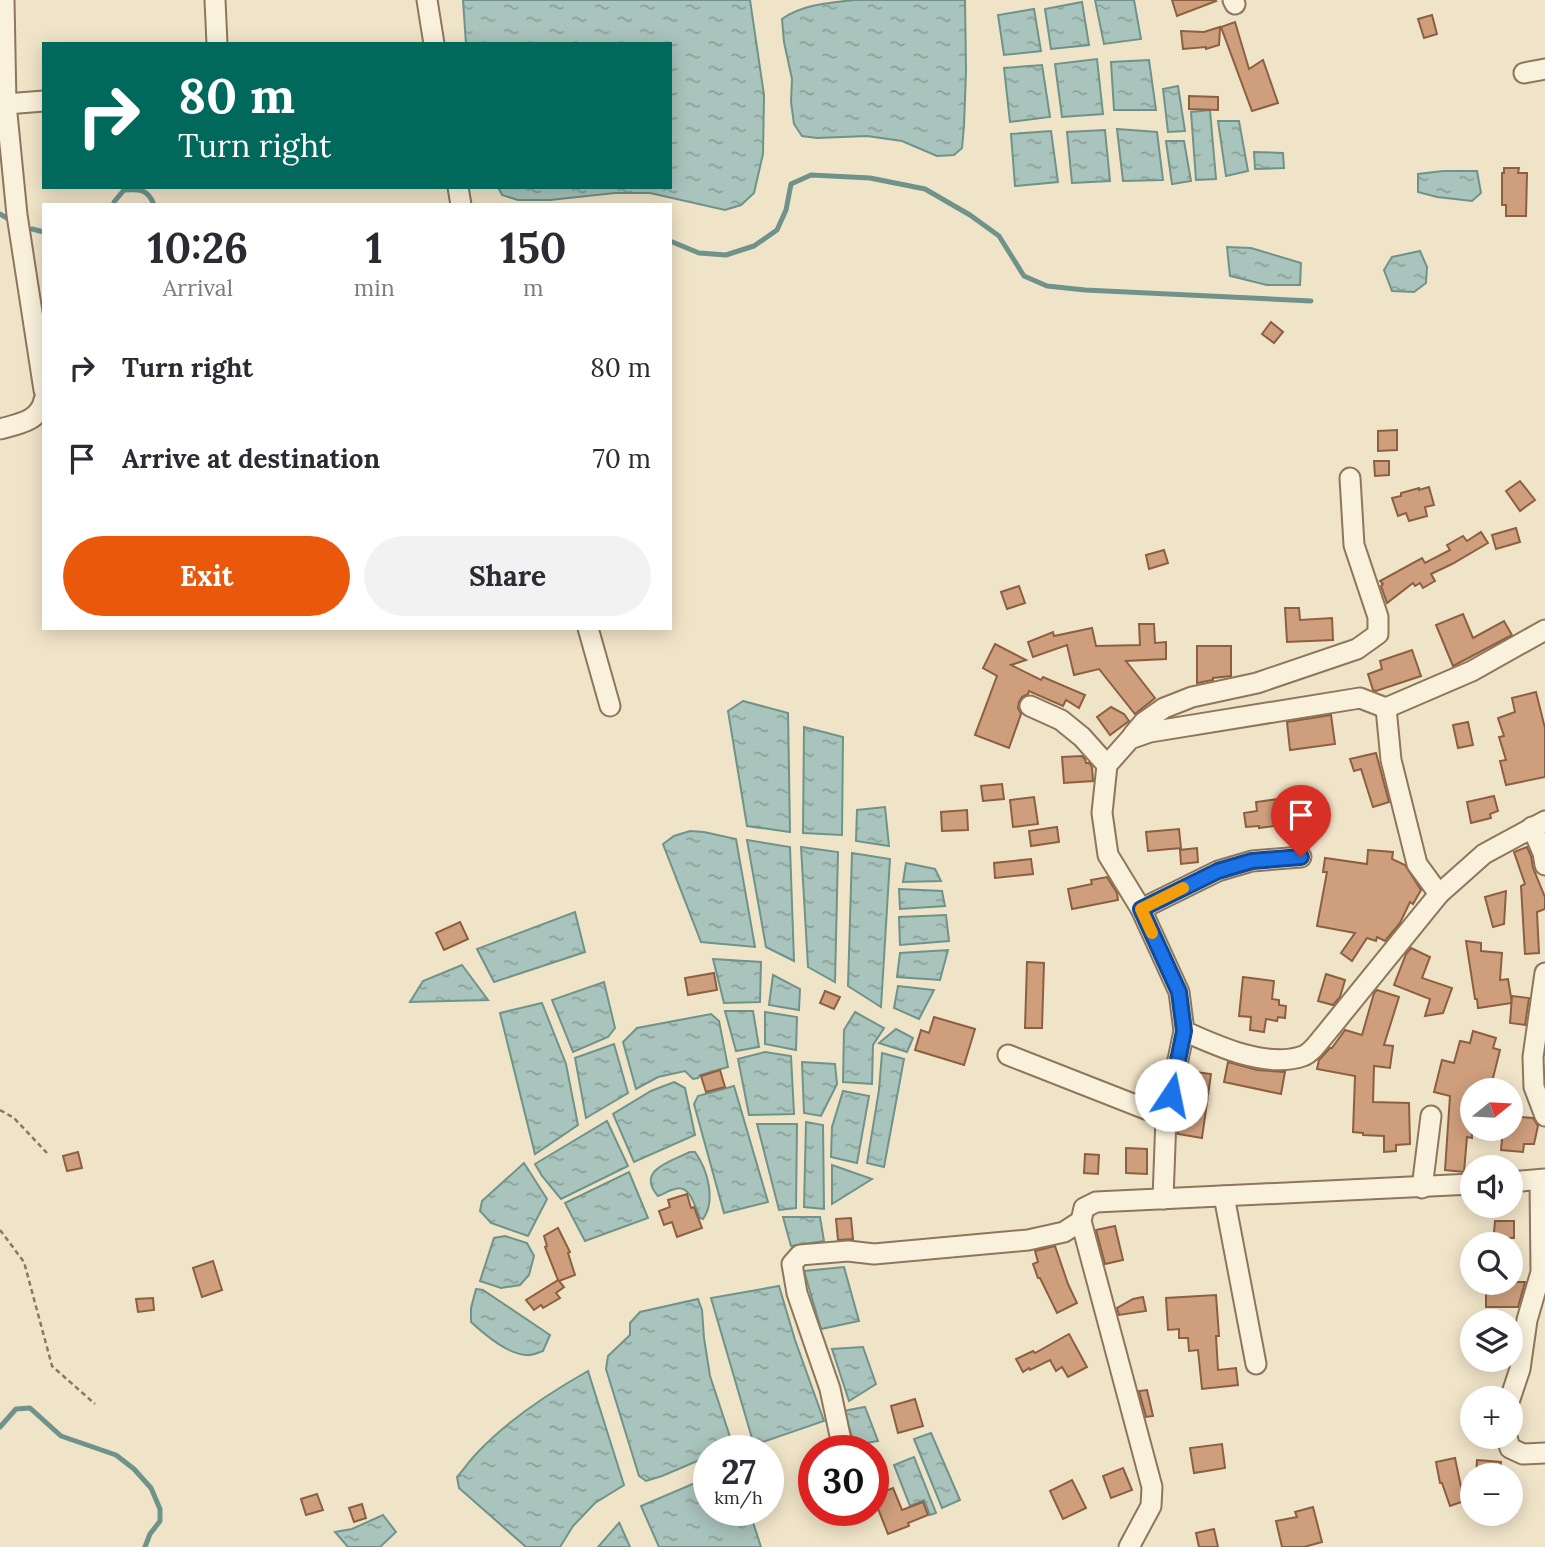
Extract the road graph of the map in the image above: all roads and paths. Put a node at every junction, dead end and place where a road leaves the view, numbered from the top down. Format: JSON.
{"nodes":[{"id":1,"x":4,"y":0,"type":"edge"},
{"id":2,"x":215,"y":0,"type":"edge"},
{"id":3,"x":427,"y":0,"type":"edge"},
{"id":4,"x":217,"y":42,"type":"edge"},
{"id":5,"x":434,"y":42,"type":"edge"},
{"id":6,"x":1545,"y":69,"type":"edge"},
{"id":7,"x":1524,"y":73,"type":"dead end"},
{"id":8,"x":42,"y":101,"type":"edge"},
{"id":9,"x":6,"y":103,"type":"junction"},
{"id":10,"x":42,"y":377,"type":"edge"},
{"id":11,"x":42,"y":409,"type":"edge"},
{"id":12,"x":0,"y":429,"type":"edge"},
{"id":13,"x":1350,"y":478,"type":"dead end"},
{"id":14,"x":589,"y":630,"type":"edge"},
{"id":15,"x":1545,"y":630,"type":"edge"},
{"id":16,"x":610,"y":706,"type":"dead end"},
{"id":17,"x":1030,"y":706,"type":"dead end"},
{"id":18,"x":1386,"y":708,"type":"junction"},
{"id":19,"x":1130,"y":739,"type":"junction"},
{"id":20,"x":1107,"y":765,"type":"junction"},
{"id":21,"x":1539,"y":824,"type":"edge"},
{"id":22,"x":1301,"y":857,"type":"dead end"},
{"id":23,"x":1545,"y":865,"type":"edge"},
{"id":24,"x":1439,"y":894,"type":"junction"},
{"id":25,"x":1141,"y":909,"type":"junction"},
{"id":26,"x":1545,"y":973,"type":"edge"},
{"id":27,"x":1184,"y":1031,"type":"junction"},
{"id":28,"x":1008,"y":1055,"type":"dead end"},
{"id":29,"x":0,"y":1110,"type":"edge"},
{"id":30,"x":1431,"y":1116,"type":"dead end"},
{"id":31,"x":1545,"y":1116,"type":"edge"},
{"id":32,"x":1166,"y":1117,"type":"junction"},
{"id":33,"x":47,"y":1153,"type":"dead end"},
{"id":34,"x":1542,"y":1179,"type":"edge"},
{"id":35,"x":1523,"y":1181,"type":"edge"},
{"id":36,"x":1460,"y":1185,"type":"edge"},
{"id":37,"x":1422,"y":1188,"type":"junction"},
{"id":38,"x":1224,"y":1196,"type":"junction"},
{"id":39,"x":1163,"y":1199,"type":"junction"},
{"id":40,"x":1082,"y":1221,"type":"junction"},
{"id":41,"x":0,"y":1230,"type":"edge"},
{"id":42,"x":1256,"y":1364,"type":"dead end"},
{"id":43,"x":1514,"y":1386,"type":"edge"},
{"id":44,"x":95,"y":1404,"type":"dead end"},
{"id":45,"x":840,"y":1435,"type":"edge"},
{"id":46,"x":1512,"y":1449,"type":"edge"},
{"id":47,"x":1545,"y":1454,"type":"edge"},
{"id":48,"x":1129,"y":1547,"type":"edge"}],
"edges":[{"from":1,"to":9,"type":"street"},
{"from":2,"to":4,"type":"street"},
{"from":3,"to":5,"type":"street"},
{"from":6,"to":7,"type":"street"},
{"from":8,"to":9,"type":"street"},
{"from":9,"to":10,"type":"street"},
{"from":11,"to":12,"type":"street"},
{"from":13,"to":19,"type":"street"},
{"from":14,"to":16,"type":"street"},
{"from":15,"to":18,"type":"street"},
{"from":17,"to":20,"type":"street"},
{"from":18,"to":19,"type":"street"},
{"from":18,"to":24,"type":"street"},
{"from":19,"to":20,"type":"street"},
{"from":20,"to":25,"type":"street"},
{"from":21,"to":23,"type":"street"},
{"from":21,"to":24,"type":"street"},
{"from":22,"to":25,"type":"street"},
{"from":24,"to":27,"type":"street"},
{"from":25,"to":27,"type":"street"},
{"from":26,"to":31,"type":"street"},
{"from":27,"to":32,"type":"street"},
{"from":28,"to":32,"type":"street"},
{"from":29,"to":33,"type":"path"},
{"from":30,"to":37,"type":"street"},
{"from":32,"to":39,"type":"street"},
{"from":34,"to":35,"type":"street"},
{"from":34,"to":43,"type":"street"},
{"from":36,"to":37,"type":"street"},
{"from":37,"to":38,"type":"street"},
{"from":38,"to":39,"type":"street"},
{"from":38,"to":42,"type":"street"},
{"from":39,"to":40,"type":"street"},
{"from":40,"to":45,"type":"street"},
{"from":40,"to":48,"type":"street"},
{"from":41,"to":44,"type":"path"},
{"from":46,"to":47,"type":"street"}]}
